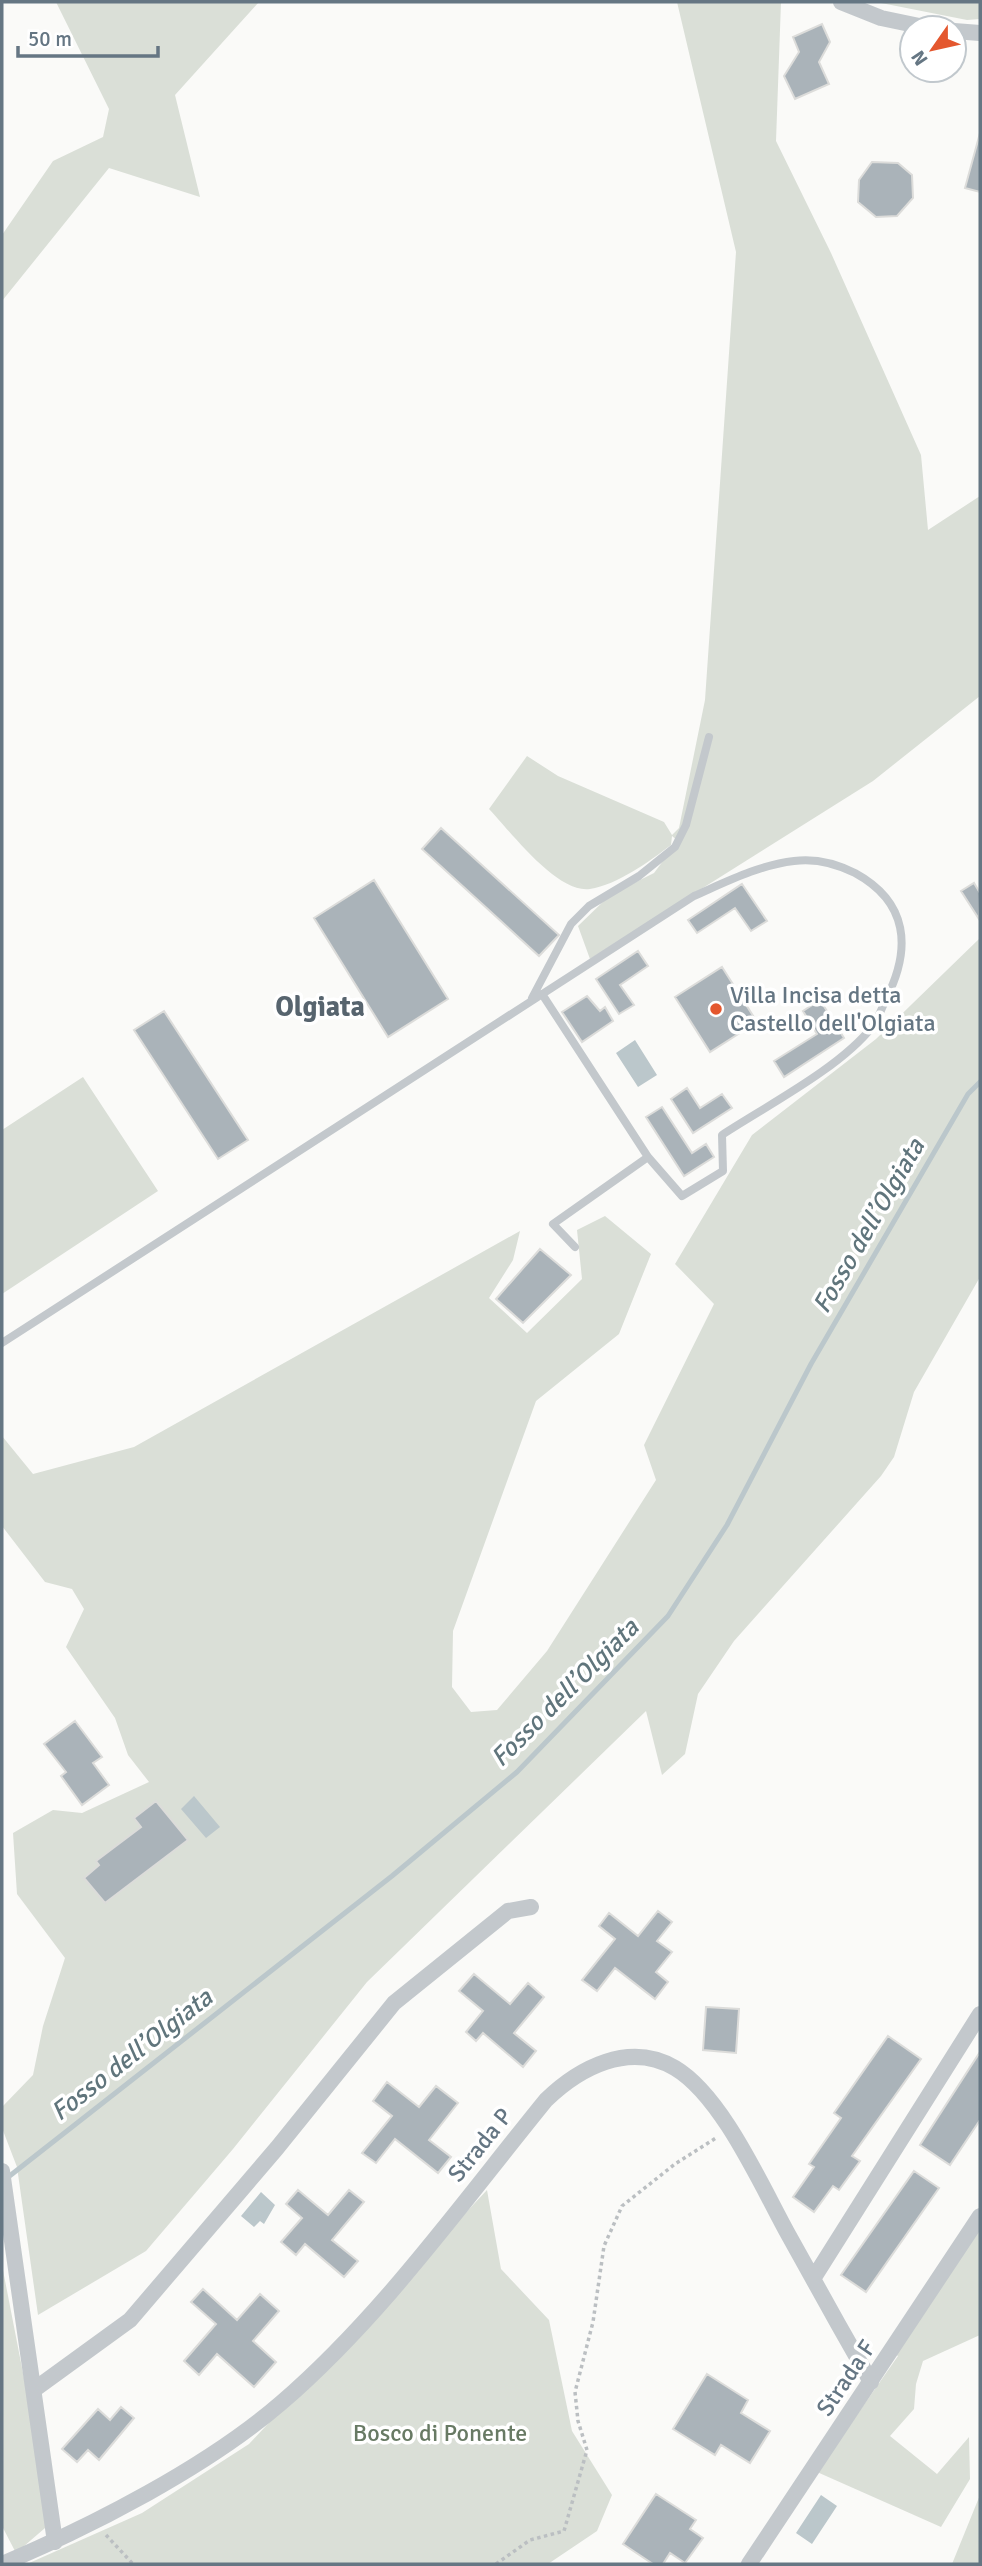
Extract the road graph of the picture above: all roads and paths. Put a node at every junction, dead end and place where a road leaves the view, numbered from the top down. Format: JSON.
{"nodes":[{"id":1,"x":841,"y":2,"type":"edge"},
{"id":2,"x":898,"y":22,"type":"edge"},
{"id":3,"x":709,"y":737,"type":"dead end"},
{"id":4,"x":542,"y":994,"type":"junction"},
{"id":5,"x":528,"y":1003,"type":"junction"},
{"id":6,"x":648,"y":1157,"type":"junction"},
{"id":7,"x":575,"y":1247,"type":"dead end"},
{"id":8,"x":2,"y":1343,"type":"edge"},
{"id":9,"x":531,"y":1907,"type":"dead end"},
{"id":10,"x":980,"y":2014,"type":"edge"},
{"id":11,"x":732,"y":2131,"type":"junction"},
{"id":12,"x":2,"y":2171,"type":"edge"},
{"id":13,"x":980,"y":2216,"type":"edge"},
{"id":14,"x":813,"y":2279,"type":"junction"},
{"id":15,"x":871,"y":2382,"type":"junction"},
{"id":16,"x":35,"y":2389,"type":"junction"},
{"id":17,"x":93,"y":2521,"type":"junction"},
{"id":18,"x":55,"y":2542,"type":"junction"},
{"id":19,"x":2,"y":2564,"type":"edge"},
{"id":20,"x":133,"y":2564,"type":"edge"},
{"id":21,"x":496,"y":2564,"type":"edge"},
{"id":22,"x":749,"y":2564,"type":"edge"}],
"edges":[{"from":1,"to":2,"type":"street"},
{"from":3,"to":5,"type":"lane"},
{"from":4,"to":5,"type":"lane"},
{"from":4,"to":6,"type":"lane"},
{"from":4,"to":6,"type":"lane"},
{"from":5,"to":8,"type":"lane"},
{"from":6,"to":7,"type":"lane"},
{"from":9,"to":16,"type":"street"},
{"from":10,"to":14,"type":"street"},
{"from":11,"to":14,"type":"street","name":"Strada P"},
{"from":11,"to":17,"type":"street","name":"Strada P"},
{"from":11,"to":21,"type":"path"},
{"from":12,"to":16,"type":"street"},
{"from":13,"to":15,"type":"street","name":"Strada F"},
{"from":14,"to":15,"type":"street","name":"Strada P"},
{"from":15,"to":22,"type":"street","name":"Strada F"},
{"from":16,"to":18,"type":"street"},
{"from":17,"to":18,"type":"street","name":"Strada P"},
{"from":17,"to":20,"type":"path"},
{"from":18,"to":19,"type":"street","name":"Strada P"}]}
